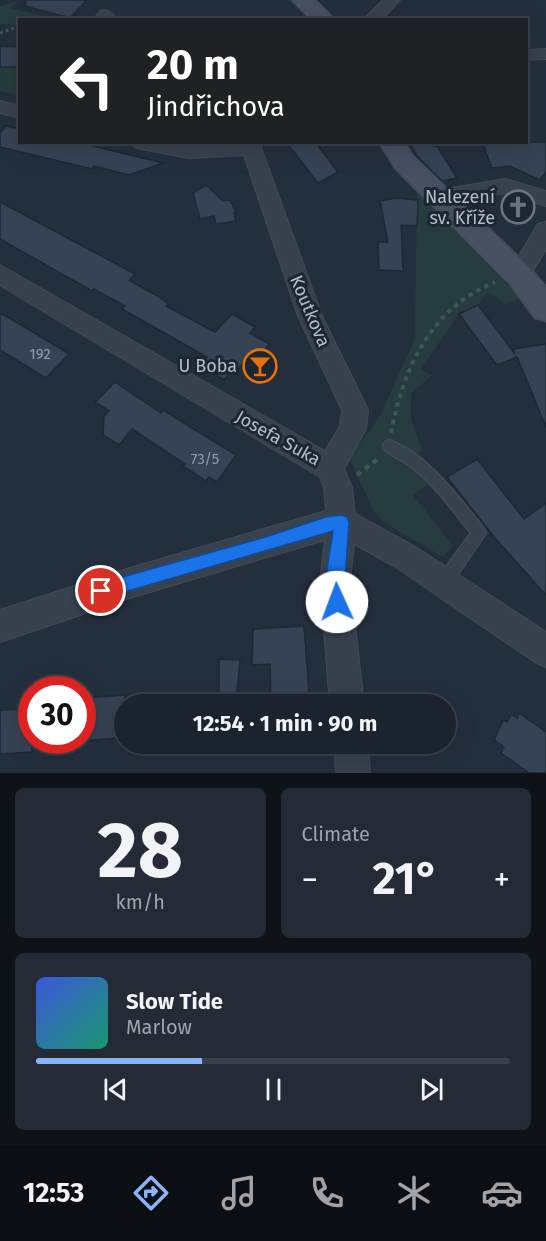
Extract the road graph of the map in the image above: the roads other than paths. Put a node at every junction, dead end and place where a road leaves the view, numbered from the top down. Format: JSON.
{"nodes":[{"id":1,"x":302,"y":0,"type":"edge"},
{"id":2,"x":383,"y":10,"type":"edge"},
{"id":3,"x":323,"y":18,"type":"edge"},
{"id":4,"x":401,"y":18,"type":"dead end"},
{"id":5,"x":546,"y":54,"type":"edge"},
{"id":6,"x":528,"y":55,"type":"edge"},
{"id":7,"x":0,"y":107,"type":"edge"},
{"id":8,"x":18,"y":112,"type":"edge"},
{"id":9,"x":152,"y":144,"type":"edge"},
{"id":10,"x":392,"y":144,"type":"edge"},
{"id":11,"x":250,"y":145,"type":"edge"},
{"id":12,"x":440,"y":197,"type":"junction"},
{"id":13,"x":546,"y":199,"type":"edge"},
{"id":14,"x":546,"y":230,"type":"edge"},
{"id":15,"x":0,"y":274,"type":"edge"},
{"id":16,"x":519,"y":275,"type":"junction"},
{"id":17,"x":546,"y":309,"type":"edge"},
{"id":18,"x":389,"y":446,"type":"road end"},
{"id":19,"x":333,"y":476,"type":"junction"},
{"id":20,"x":342,"y":522,"type":"junction"},
{"id":21,"x":444,"y":582,"type":"junction"},
{"id":22,"x":0,"y":626,"type":"edge"},
{"id":23,"x":546,"y":651,"type":"edge"},
{"id":24,"x":346,"y":694,"type":"edge"},
{"id":25,"x":352,"y":754,"type":"edge"},
{"id":26,"x":353,"y":773,"type":"edge"}],
"edges":[{"from":1,"to":3,"type":"street"},
{"from":2,"to":4,"type":"street"},
{"from":5,"to":6,"type":"street"},
{"from":7,"to":8,"type":"street"},
{"from":9,"to":11,"type":"street","name":"Koutkova"},
{"from":10,"to":12,"type":"street"},
{"from":11,"to":19,"type":"street","name":"Koutkova"},
{"from":12,"to":13,"type":"street"},
{"from":12,"to":16,"type":"street"},
{"from":14,"to":16,"type":"street"},
{"from":15,"to":19,"type":"street","name":"Josefa Suka"},
{"from":16,"to":17,"type":"street"},
{"from":18,"to":21,"type":"lane"},
{"from":19,"to":20,"type":"street","name":"Josefa Suka"},
{"from":20,"to":21,"type":"street"},
{"from":20,"to":22,"type":"street"},
{"from":20,"to":24,"type":"street","name":"Josefa Suka"},
{"from":21,"to":23,"type":"street"},
{"from":25,"to":26,"type":"street"}]}
